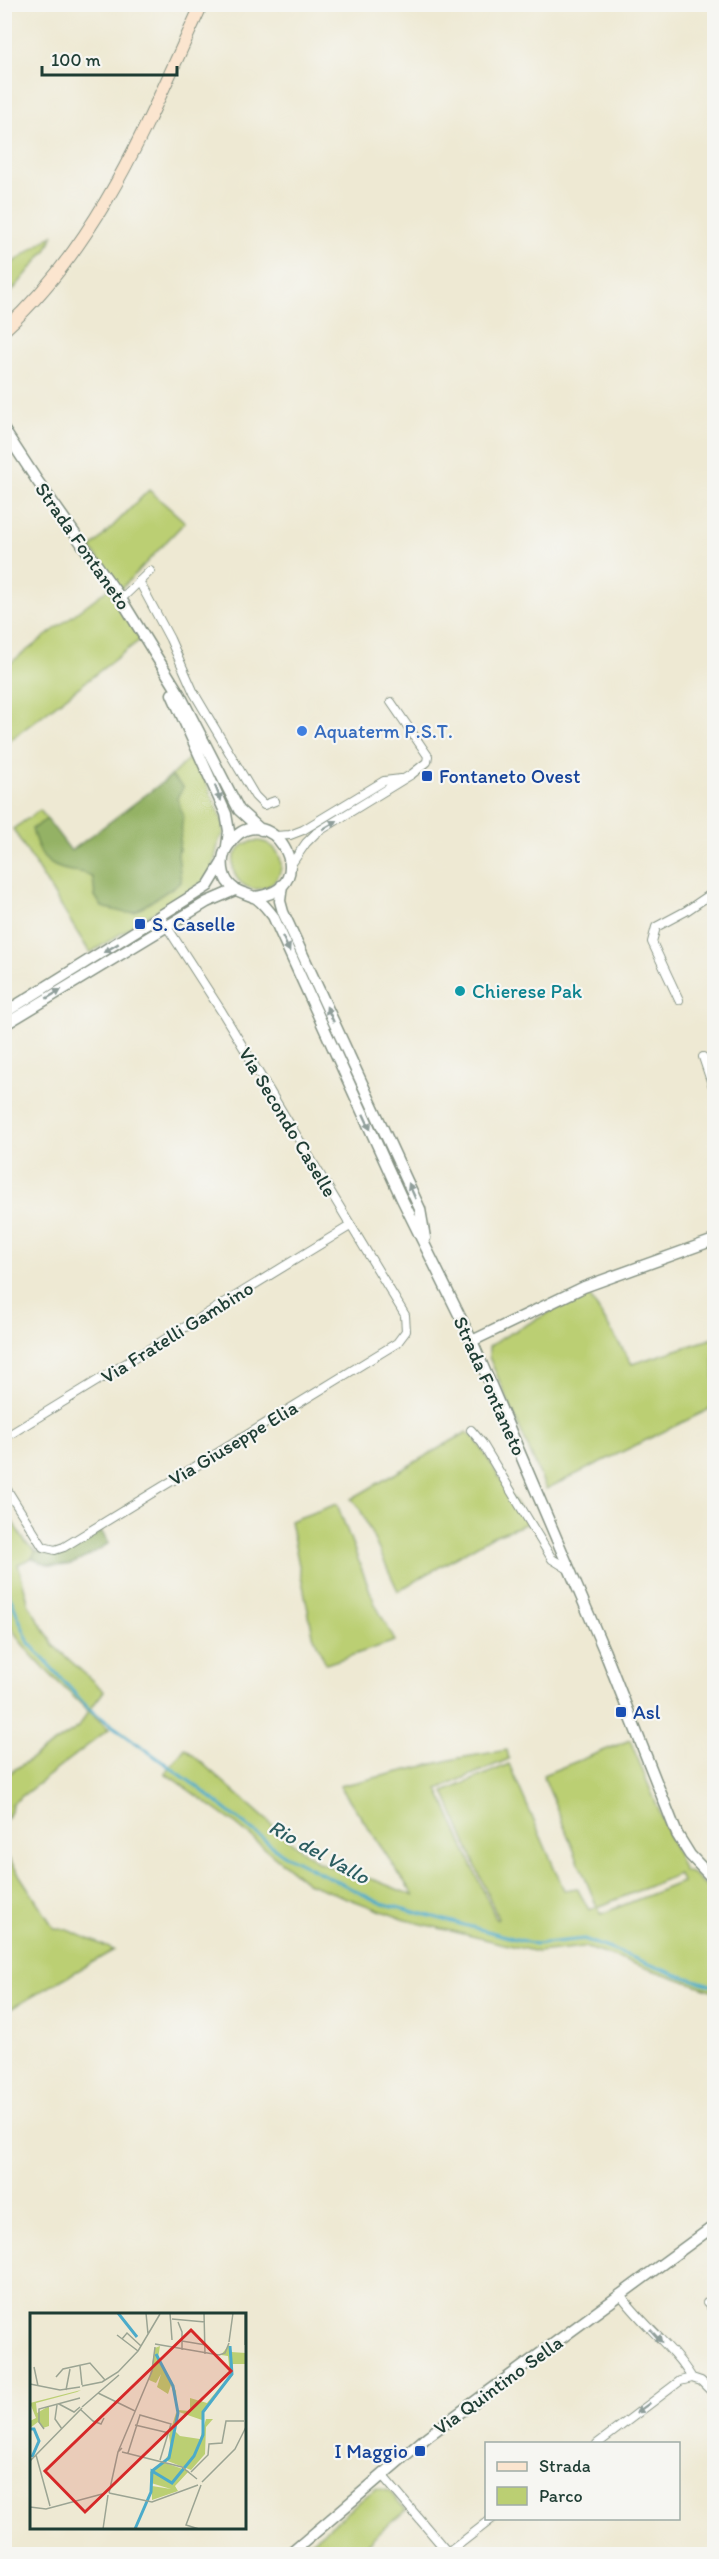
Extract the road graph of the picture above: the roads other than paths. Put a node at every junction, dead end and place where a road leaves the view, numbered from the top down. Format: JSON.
{"nodes":[{"id":1,"x":202,"y":4,"type":"edge"},
{"id":2,"x":23,"y":314,"type":"junction"},
{"id":3,"x":4,"y":330,"type":"edge"},
{"id":4,"x":4,"y":339,"type":"edge"},
{"id":5,"x":4,"y":430,"type":"edge"},
{"id":6,"x":150,"y":571,"type":"dead end"},
{"id":7,"x":139,"y":581,"type":"junction"},
{"id":8,"x":121,"y":599,"type":"junction"},
{"id":9,"x":160,"y":663,"type":"junction"},
{"id":10,"x":391,"y":702,"type":"dead end"},
{"id":11,"x":404,"y":778,"type":"junction"},
{"id":12,"x":275,"y":801,"type":"dead end"},
{"id":13,"x":261,"y":830,"type":"junction"},
{"id":14,"x":275,"y":836,"type":"junction"},
{"id":15,"x":226,"y":848,"type":"junction"},
{"id":16,"x":223,"y":863,"type":"junction"},
{"id":17,"x":290,"y":866,"type":"junction"},
{"id":18,"x":282,"y":885,"type":"junction"},
{"id":19,"x":235,"y":890,"type":"junction"},
{"id":20,"x":714,"y":892,"type":"edge"},
{"id":21,"x":254,"y":897,"type":"junction"},
{"id":22,"x":160,"y":916,"type":"junction"},
{"id":23,"x":167,"y":927,"type":"junction"},
{"id":24,"x":679,"y":1000,"type":"dead end"},
{"id":25,"x":4,"y":1013,"type":"edge"},
{"id":26,"x":4,"y":1025,"type":"edge"},
{"id":27,"x":703,"y":1057,"type":"dead end"},
{"id":28,"x":714,"y":1090,"type":"edge"},
{"id":29,"x":350,"y":1226,"type":"junction"},
{"id":30,"x":714,"y":1240,"type":"edge"},
{"id":31,"x":426,"y":1247,"type":"junction"},
{"id":32,"x":406,"y":1331,"type":"joint"},
{"id":33,"x":472,"y":1341,"type":"junction"},
{"id":34,"x":471,"y":1430,"type":"dead end"},
{"id":35,"x":4,"y":1438,"type":"edge"},
{"id":36,"x":4,"y":1485,"type":"edge"},
{"id":37,"x":570,"y":1570,"type":"junction"},
{"id":38,"x":714,"y":1880,"type":"edge"},
{"id":39,"x":714,"y":2226,"type":"edge"},
{"id":40,"x":620,"y":2294,"type":"junction"},
{"id":41,"x":707,"y":2303,"type":"dead end"},
{"id":42,"x":714,"y":2310,"type":"edge"},
{"id":43,"x":692,"y":2378,"type":"junction"},
{"id":44,"x":714,"y":2394,"type":"edge"},
{"id":45,"x":600,"y":2442,"type":"edge"},
{"id":46,"x":382,"y":2475,"type":"junction"},
{"id":47,"x":491,"y":2520,"type":"edge"},
{"id":48,"x":290,"y":2554,"type":"edge"},
{"id":49,"x":449,"y":2554,"type":"edge"}],
"edges":[{"from":1,"to":2,"type":"main road"},
{"from":2,"to":3,"type":"main road"},
{"from":2,"to":4,"type":"main road"},
{"from":5,"to":8,"type":"street","name":"Strada Fontaneto"},
{"from":6,"to":7,"type":"street"},
{"from":7,"to":8,"type":"street"},
{"from":7,"to":12,"type":"street"},
{"from":8,"to":9,"type":"street","name":"Strada Fontaneto"},
{"from":9,"to":13,"type":"street"},
{"from":9,"to":15,"type":"street","one_way":true},
{"from":10,"to":11,"type":"street"},
{"from":11,"to":14,"type":"street"},
{"from":17,"to":11,"type":"street","one_way":true},
{"from":13,"to":14,"type":"street"},
{"from":13,"to":15,"type":"street"},
{"from":14,"to":17,"type":"street"},
{"from":15,"to":16,"type":"street"},
{"from":16,"to":19,"type":"street"},
{"from":16,"to":22,"type":"street"},
{"from":17,"to":18,"type":"street"},
{"from":18,"to":21,"type":"street"},
{"from":31,"to":18,"type":"street","one_way":true},
{"from":19,"to":21,"type":"street","name":"Strada Fontaneto"},
{"from":19,"to":23,"type":"street"},
{"from":20,"to":24,"type":"street"},
{"from":21,"to":31,"type":"street","name":"Strada Fontaneto","one_way":true},
{"from":22,"to":23,"type":"street","name":"Via Secondo Caselle"},
{"from":22,"to":25,"type":"street","one_way":true},
{"from":26,"to":23,"type":"street","one_way":true},
{"from":23,"to":29,"type":"street","name":"Via Secondo Caselle"},
{"from":27,"to":28,"type":"street"},
{"from":29,"to":32,"type":"street","name":"Via Secondo Caselle"},
{"from":29,"to":35,"type":"street","name":"Via Fratelli Gambino"},
{"from":30,"to":33,"type":"street"},
{"from":31,"to":33,"type":"street","name":"Strada Fontaneto"},
{"from":32,"to":36,"type":"street","name":"Via Giuseppe Elia"},
{"from":33,"to":37,"type":"street","name":"Strada Fontaneto"},
{"from":34,"to":37,"type":"street"},
{"from":37,"to":38,"type":"street","name":"Strada Fontaneto"},
{"from":39,"to":40,"type":"street","name":"Via Quintino Sella"},
{"from":40,"to":43,"type":"street","one_way":true},
{"from":40,"to":46,"type":"street","name":"Via Quintino Sella"},
{"from":41,"to":42,"type":"street"},
{"from":43,"to":44,"type":"street"},
{"from":43,"to":45,"type":"street","one_way":true},
{"from":46,"to":48,"type":"street","name":"Via Quintino Sella"},
{"from":46,"to":49,"type":"street"},
{"from":47,"to":49,"type":"street"}]}
